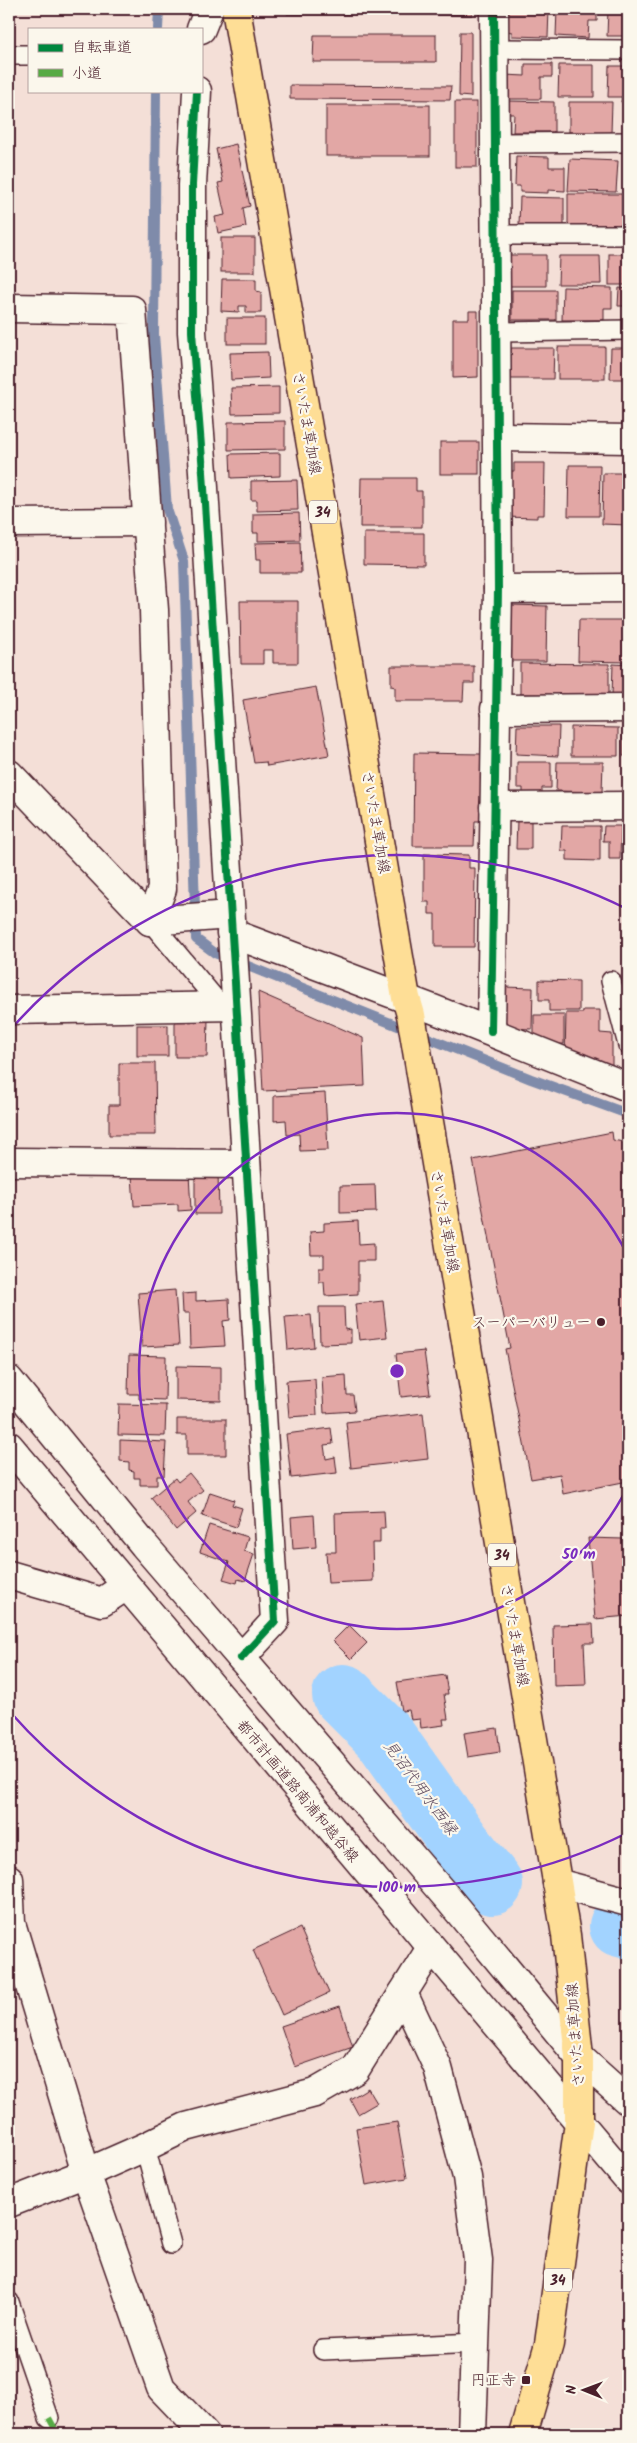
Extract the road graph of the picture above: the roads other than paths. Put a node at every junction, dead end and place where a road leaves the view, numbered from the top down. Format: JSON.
{"nodes":[{"id":1,"x":209,"y":9,"type":"edge"},
{"id":2,"x":236,"y":9,"type":"edge"},
{"id":3,"x":494,"y":9,"type":"edge"},
{"id":4,"x":201,"y":28,"type":"edge"},
{"id":5,"x":495,"y":49,"type":"junction"},
{"id":6,"x":628,"y":50,"type":"edge"},
{"id":7,"x":9,"y":55,"type":"edge"},
{"id":8,"x":28,"y":55,"type":"edge"},
{"id":9,"x":198,"y":92,"type":"edge"},
{"id":10,"x":628,"y":142,"type":"edge"},
{"id":11,"x":495,"y":143,"type":"junction"},
{"id":12,"x":496,"y":235,"type":"junction"},
{"id":13,"x":628,"y":235,"type":"edge"},
{"id":14,"x":9,"y":308,"type":"edge"},
{"id":15,"x":628,"y":330,"type":"edge"},
{"id":16,"x":497,"y":332,"type":"junction"},
{"id":17,"x":498,"y":438,"type":"junction"},
{"id":18,"x":628,"y":439,"type":"edge"},
{"id":19,"x":148,"y":522,"type":"junction"},
{"id":20,"x":9,"y":523,"type":"edge"},
{"id":21,"x":498,"y":588,"type":"junction"},
{"id":22,"x":628,"y":588,"type":"edge"},
{"id":23,"x":628,"y":708,"type":"edge"},
{"id":24,"x":495,"y":709,"type":"junction"},
{"id":25,"x":9,"y":774,"type":"edge"},
{"id":26,"x":628,"y":806,"type":"edge"},
{"id":27,"x":494,"y":807,"type":"junction"},
{"id":28,"x":150,"y":921,"type":"junction"},
{"id":29,"x":231,"y":924,"type":"junction"},
{"id":30,"x":611,"y":981,"type":"dead end"},
{"id":31,"x":229,"y":1006,"type":"junction"},
{"id":32,"x":408,"y":1006,"type":"junction"},
{"id":33,"x":9,"y":1010,"type":"edge"},
{"id":34,"x":491,"y":1032,"type":"junction"},
{"id":35,"x":628,"y":1045,"type":"edge"},
{"id":36,"x":628,"y":1087,"type":"edge"},
{"id":37,"x":9,"y":1162,"type":"edge"},
{"id":38,"x":246,"y":1164,"type":"junction"},
{"id":39,"x":9,"y":1380,"type":"edge"},
{"id":40,"x":9,"y":1446,"type":"edge"},
{"id":41,"x":9,"y":1575,"type":"edge"},
{"id":42,"x":126,"y":1586,"type":"junction"},
{"id":43,"x":241,"y":1658,"type":"junction"},
{"id":44,"x":9,"y":1879,"type":"edge"},
{"id":45,"x":557,"y":1883,"type":"junction"},
{"id":46,"x":628,"y":1902,"type":"edge"},
{"id":47,"x":431,"y":1948,"type":"junction"},
{"id":48,"x":403,"y":1993,"type":"junction"},
{"id":49,"x":579,"y":2057,"type":"junction"},
{"id":50,"x":628,"y":2101,"type":"edge"},
{"id":51,"x":579,"y":2122,"type":"junction"},
{"id":52,"x":145,"y":2147,"type":"junction"},
{"id":53,"x":86,"y":2173,"type":"junction"},
{"id":54,"x":628,"y":2180,"type":"edge"},
{"id":55,"x":9,"y":2203,"type":"edge"},
{"id":56,"x":170,"y":2244,"type":"dead end"},
{"id":57,"x":9,"y":2302,"type":"edge"},
{"id":58,"x":476,"y":2343,"type":"junction"},
{"id":59,"x":323,"y":2350,"type":"dead end"},
{"id":60,"x":49,"y":2418,"type":"dead end"},
{"id":61,"x":205,"y":2434,"type":"edge"},
{"id":62,"x":472,"y":2434,"type":"edge"},
{"id":63,"x":523,"y":2434,"type":"edge"}],
"edges":[{"from":1,"to":4,"type":"street"},
{"from":2,"to":32,"type":"main road","name":"さいたま草加線","number":"34"},
{"from":3,"to":5,"type":"street"},
{"from":5,"to":6,"type":"lane"},
{"from":5,"to":11,"type":"street"},
{"from":7,"to":8,"type":"lane"},
{"from":9,"to":29,"type":"street"},
{"from":10,"to":11,"type":"lane"},
{"from":11,"to":12,"type":"street"},
{"from":12,"to":13,"type":"lane"},
{"from":12,"to":16,"type":"street"},
{"from":14,"to":19,"type":"street"},
{"from":15,"to":16,"type":"lane"},
{"from":16,"to":17,"type":"street"},
{"from":17,"to":18,"type":"street"},
{"from":17,"to":21,"type":"street"},
{"from":19,"to":20,"type":"street"},
{"from":19,"to":28,"type":"street"},
{"from":21,"to":22,"type":"street"},
{"from":21,"to":24,"type":"street"},
{"from":23,"to":24,"type":"street"},
{"from":24,"to":27,"type":"street"},
{"from":25,"to":28,"type":"street"},
{"from":26,"to":27,"type":"street"},
{"from":27,"to":34,"type":"street"},
{"from":28,"to":29,"type":"street"},
{"from":28,"to":31,"type":"lane"},
{"from":29,"to":31,"type":"street"},
{"from":29,"to":32,"type":"street"},
{"from":30,"to":35,"type":"lane"},
{"from":31,"to":33,"type":"street"},
{"from":31,"to":38,"type":"street"},
{"from":32,"to":34,"type":"street"},
{"from":32,"to":45,"type":"main road","name":"さいたま草加線","number":"34"},
{"from":34,"to":36,"type":"street"},
{"from":37,"to":38,"type":"street"},
{"from":38,"to":43,"type":"street"},
{"from":39,"to":43,"type":"street"},
{"from":40,"to":42,"type":"street","name":"都市計画道路南浦和越谷線"},
{"from":41,"to":42,"type":"street"},
{"from":42,"to":47,"type":"street","name":"都市計画道路南浦和越谷線"},
{"from":43,"to":49,"type":"street"},
{"from":44,"to":53,"type":"street"},
{"from":45,"to":46,"type":"street"},
{"from":45,"to":49,"type":"main road","name":"さいたま草加線","number":"34"},
{"from":47,"to":48,"type":"street"},
{"from":47,"to":51,"type":"street","name":"都市計画道路南浦和越谷線"},
{"from":48,"to":52,"type":"street"},
{"from":48,"to":58,"type":"street"},
{"from":49,"to":50,"type":"street"},
{"from":49,"to":51,"type":"main road","name":"さいたま草加線","number":"34"},
{"from":51,"to":54,"type":"street","name":"都市計画道路南浦和越谷線"},
{"from":51,"to":63,"type":"main road","name":"さいたま草加線","number":"34"},
{"from":52,"to":53,"type":"street"},
{"from":52,"to":56,"type":"lane"},
{"from":53,"to":55,"type":"street"},
{"from":53,"to":61,"type":"street"},
{"from":57,"to":60,"type":"lane"},
{"from":58,"to":59,"type":"lane"},
{"from":58,"to":62,"type":"street"}]}
